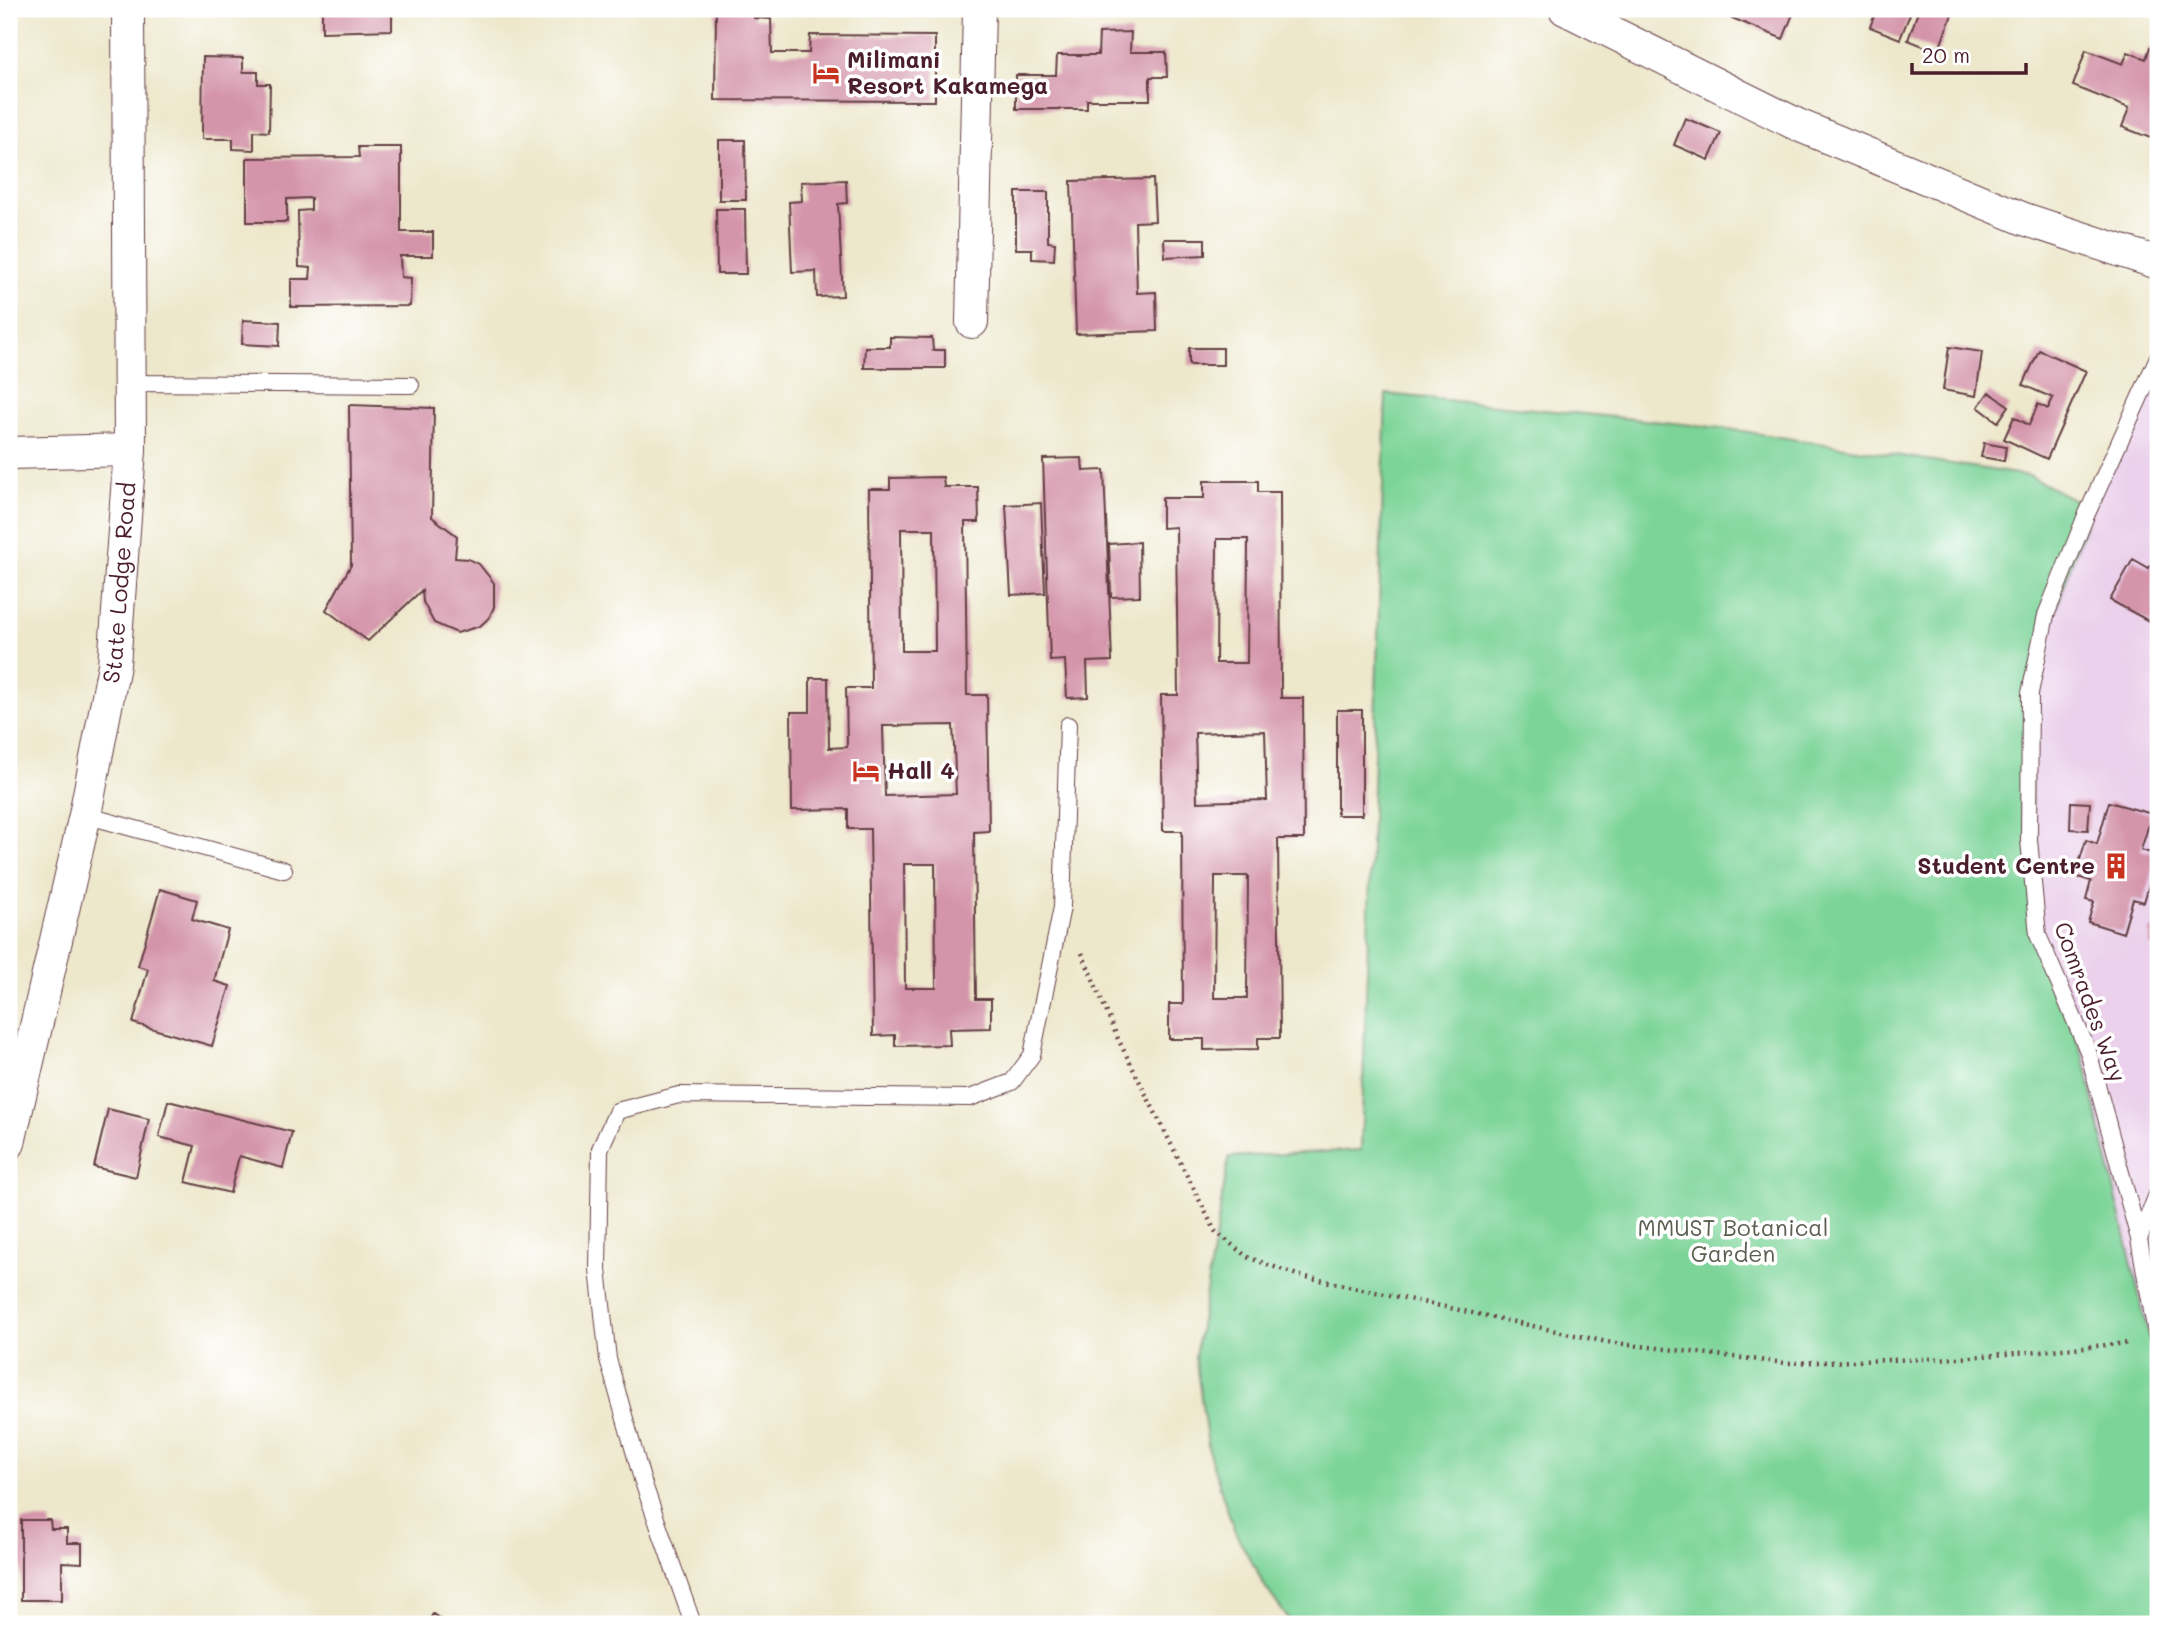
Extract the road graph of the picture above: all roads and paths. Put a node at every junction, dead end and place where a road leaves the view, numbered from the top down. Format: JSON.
{"nodes":[{"id":1,"x":128,"y":9,"type":"edge"},
{"id":2,"x":979,"y":9,"type":"edge"},
{"id":3,"x":1565,"y":9,"type":"edge"},
{"id":4,"x":2158,"y":263,"type":"edge"},
{"id":5,"x":972,"y":322,"type":"dead end"},
{"id":6,"x":2158,"y":357,"type":"edge"},
{"id":7,"x":128,"y":383,"type":"junction"},
{"id":8,"x":411,"y":385,"type":"dead end"},
{"id":9,"x":130,"y":450,"type":"junction"},
{"id":10,"x":9,"y":453,"type":"edge"},
{"id":11,"x":1068,"y":725,"type":"dead end"},
{"id":12,"x":85,"y":815,"type":"junction"},
{"id":13,"x":284,"y":870,"type":"dead end"},
{"id":14,"x":1062,"y":907,"type":"junction"},
{"id":15,"x":9,"y":1143,"type":"edge"},
{"id":16,"x":2158,"y":1192,"type":"edge"},
{"id":17,"x":2139,"y":1238,"type":"junction"},
{"id":18,"x":2155,"y":1313,"type":"edge"},
{"id":19,"x":2136,"y":1343,"type":"dead end"},
{"id":20,"x":2158,"y":1344,"type":"edge"},
{"id":21,"x":693,"y":1624,"type":"edge"}],
"edges":[{"from":1,"to":7,"type":"street","name":"State Lodge Road"},
{"from":2,"to":5,"type":"street"},
{"from":3,"to":4,"type":"street"},
{"from":6,"to":17,"type":"lane","name":"Comrades Way"},
{"from":7,"to":8,"type":"lane"},
{"from":7,"to":9,"type":"street","name":"State Lodge Road"},
{"from":9,"to":10,"type":"street"},
{"from":9,"to":12,"type":"street","name":"State Lodge Road"},
{"from":11,"to":14,"type":"lane"},
{"from":12,"to":13,"type":"lane"},
{"from":12,"to":15,"type":"street","name":"State Lodge Road"},
{"from":14,"to":19,"type":"path"},
{"from":14,"to":21,"type":"lane"},
{"from":16,"to":17,"type":"lane"},
{"from":17,"to":18,"type":"lane","name":"Comrades Way"},
{"from":18,"to":20,"type":"lane","name":"Comrades Way"}]}
